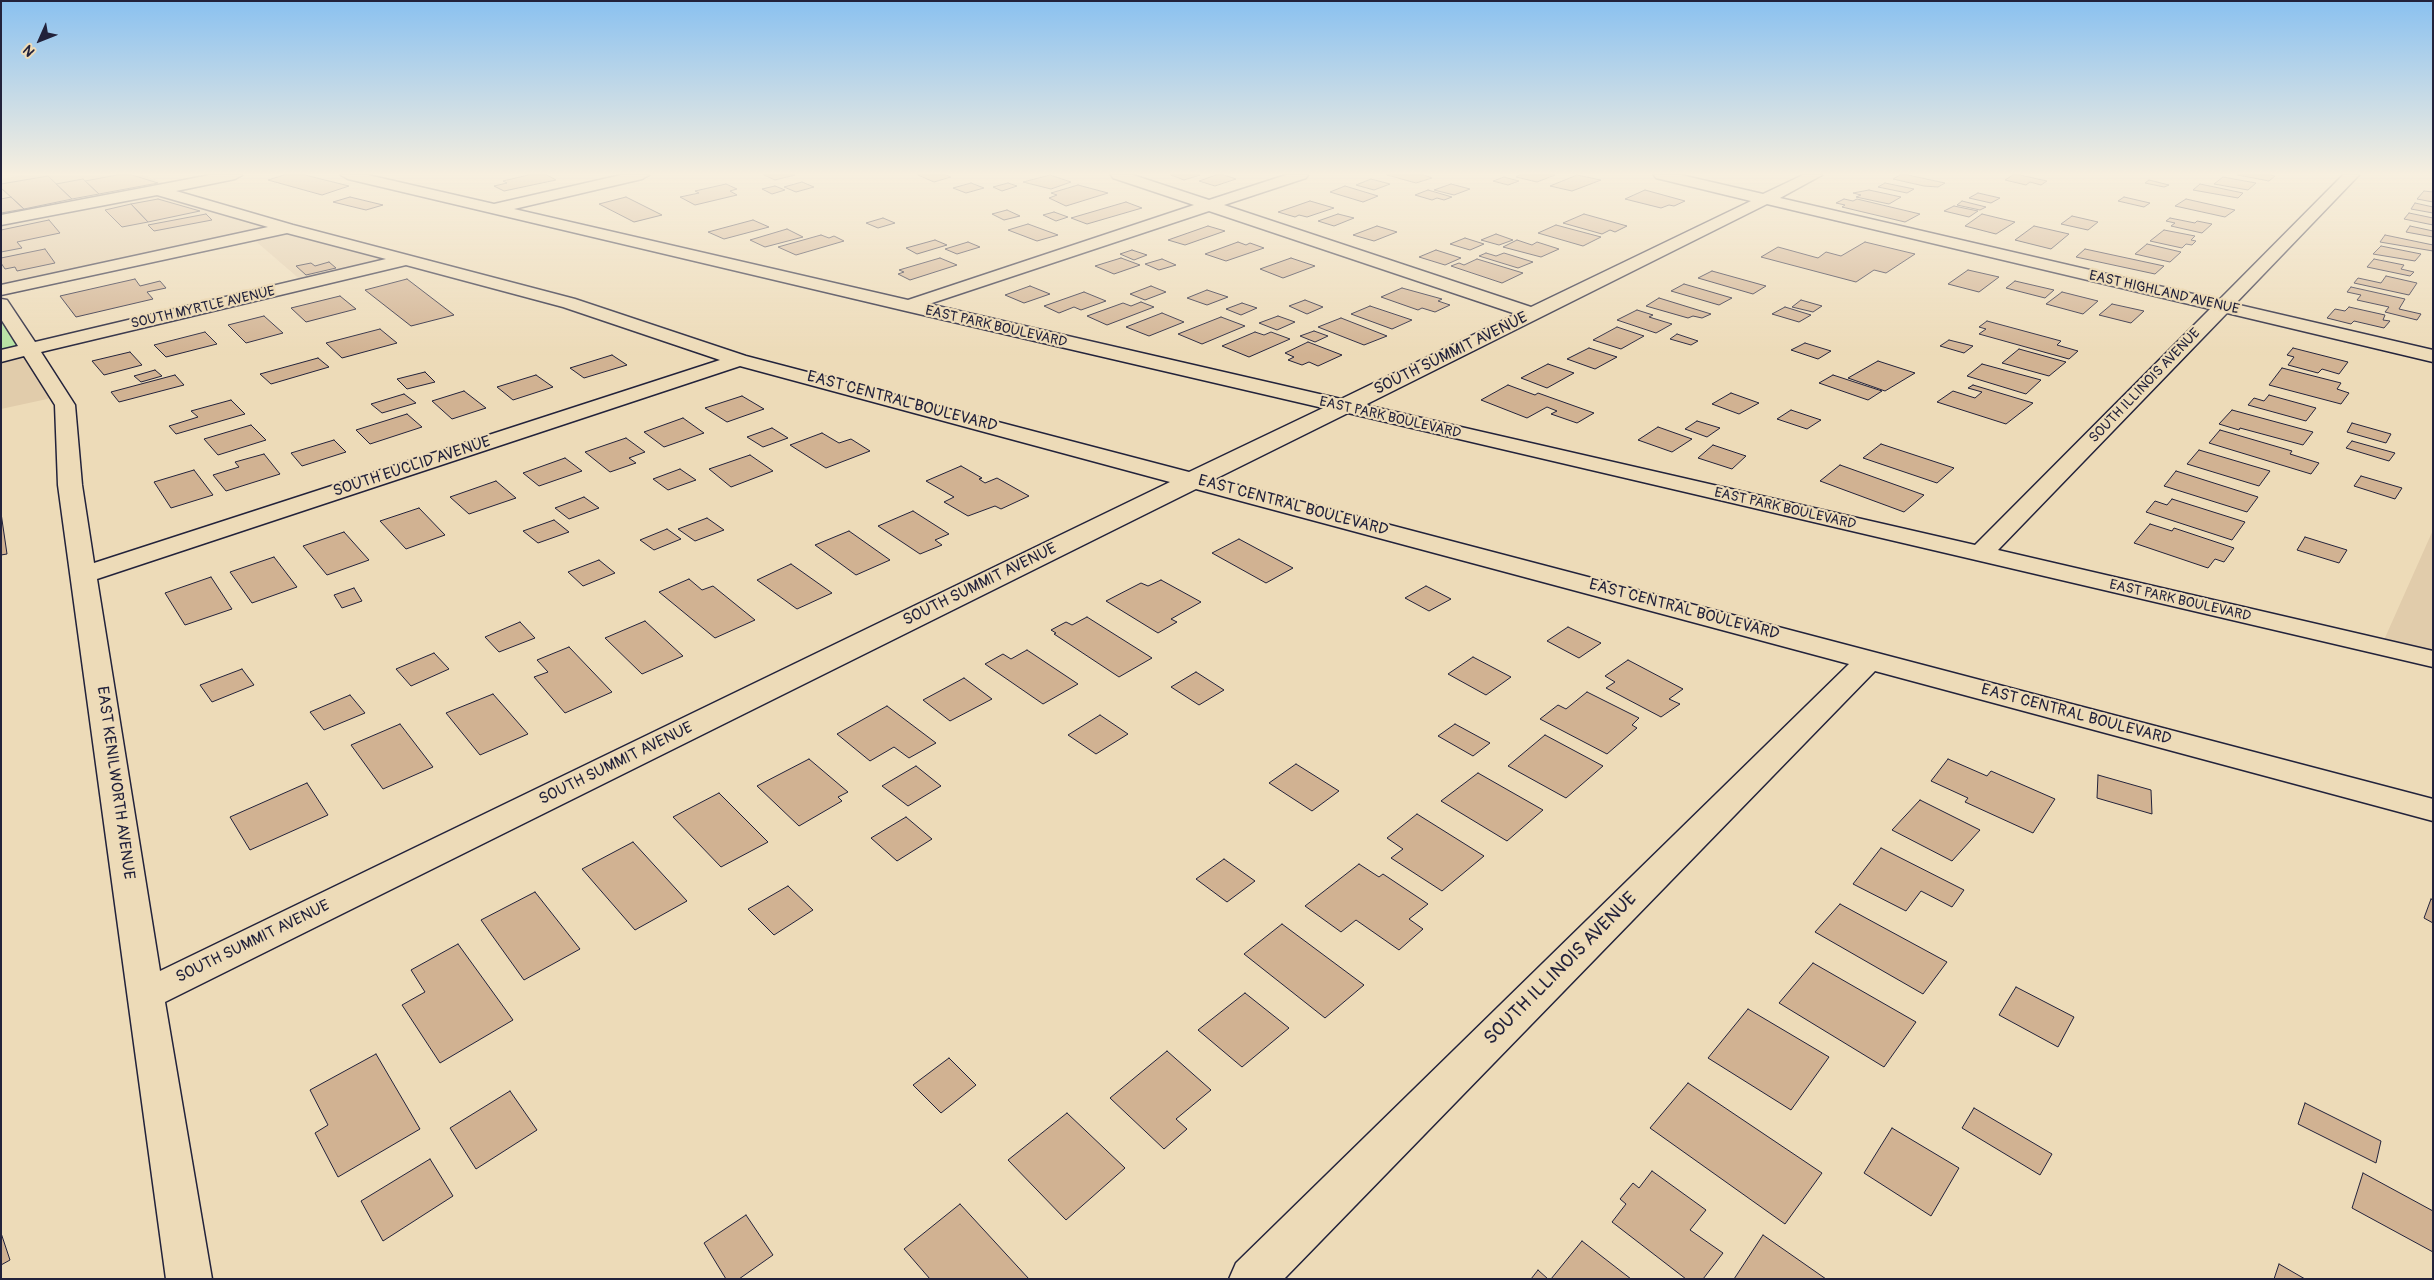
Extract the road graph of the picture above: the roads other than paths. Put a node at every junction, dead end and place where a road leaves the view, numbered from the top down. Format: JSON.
{"nodes":[{"id":1,"x":256,"y":235,"type":"edge"},
{"id":2,"x":312,"y":235,"type":"edge"},
{"id":3,"x":598,"y":235,"type":"edge"},
{"id":4,"x":1122,"y":235,"type":"edge"},
{"id":5,"x":1295,"y":235,"type":"edge"},
{"id":6,"x":1694,"y":235,"type":"edge"},
{"id":7,"x":1914,"y":235,"type":"edge"},
{"id":8,"x":2294,"y":235,"type":"edge"},
{"id":9,"x":405,"y":260,"type":"junction"},
{"id":10,"x":1,"y":290,"type":"edge"},
{"id":11,"x":1,"y":304,"type":"edge"},
{"id":12,"x":906,"y":306,"type":"junction"},
{"id":13,"x":2223,"y":307,"type":"junction"},
{"id":14,"x":1532,"y":314,"type":"junction"},
{"id":15,"x":16,"y":353,"type":"edge"},
{"id":16,"x":2433,"y":356,"type":"edge"},
{"id":17,"x":739,"y":360,"type":"junction"},
{"id":18,"x":1343,"y":407,"type":"junction"},
{"id":19,"x":1195,"y":480,"type":"junction"},
{"id":20,"x":1980,"y":554,"type":"junction"},
{"id":21,"x":85,"y":574,"type":"junction"},
{"id":22,"x":2433,"y":659,"type":"edge"},
{"id":23,"x":1870,"y":660,"type":"junction"},
{"id":24,"x":2433,"y":810,"type":"edge"},
{"id":25,"x":145,"y":995,"type":"junction"},
{"id":26,"x":189,"y":1279,"type":"edge"},
{"id":27,"x":1252,"y":1279,"type":"edge"}],
"edges":[{"from":1,"to":10,"type":"street"},
{"from":2,"to":9,"type":"street","name":"EAST CENTRAL BOULEVARD"},
{"from":3,"to":12,"type":"street","name":"EAST PARK BOULEVARD"},
{"from":4,"to":12,"type":"street"},
{"from":5,"to":14,"type":"street"},
{"from":6,"to":14,"type":"street","name":"SOUTH SUMMIT AVENUE"},
{"from":7,"to":13,"type":"street","name":"EAST HIGHLAND AVENUE"},
{"from":8,"to":13,"type":"street","name":"SOUTH ILLINOIS AVENUE"},
{"from":9,"to":15,"type":"street","name":"SOUTH MYRTLE AVENUE"},
{"from":9,"to":17,"type":"street","name":"EAST CENTRAL BOULEVARD"},
{"from":11,"to":15,"type":"street","name":"EAST KENILWORTH AVENUE"},
{"from":12,"to":18,"type":"street","name":"EAST PARK BOULEVARD"},
{"from":13,"to":16,"type":"street","name":"EAST HIGHLAND AVENUE"},
{"from":13,"to":20,"type":"street","name":"SOUTH ILLINOIS AVENUE"},
{"from":14,"to":18,"type":"street","name":"SOUTH SUMMIT AVENUE"},
{"from":15,"to":21,"type":"street","name":"EAST KENILWORTH AVENUE"},
{"from":17,"to":19,"type":"street","name":"EAST CENTRAL BOULEVARD"},
{"from":17,"to":21,"type":"street","name":"SOUTH EUCLID AVENUE"},
{"from":18,"to":19,"type":"street","name":"SOUTH SUMMIT AVENUE"},
{"from":18,"to":20,"type":"street","name":"EAST PARK BOULEVARD"},
{"from":19,"to":23,"type":"street","name":"EAST CENTRAL BOULEVARD"},
{"from":19,"to":25,"type":"street","name":"SOUTH SUMMIT AVENUE"},
{"from":20,"to":22,"type":"street","name":"EAST PARK BOULEVARD"},
{"from":21,"to":25,"type":"street","name":"EAST KENILWORTH AVENUE"},
{"from":23,"to":24,"type":"street","name":"EAST CENTRAL BOULEVARD"},
{"from":23,"to":27,"type":"street","name":"SOUTH ILLINOIS AVENUE"},
{"from":25,"to":26,"type":"street","name":"EAST KENILWORTH AVENUE"}]}
